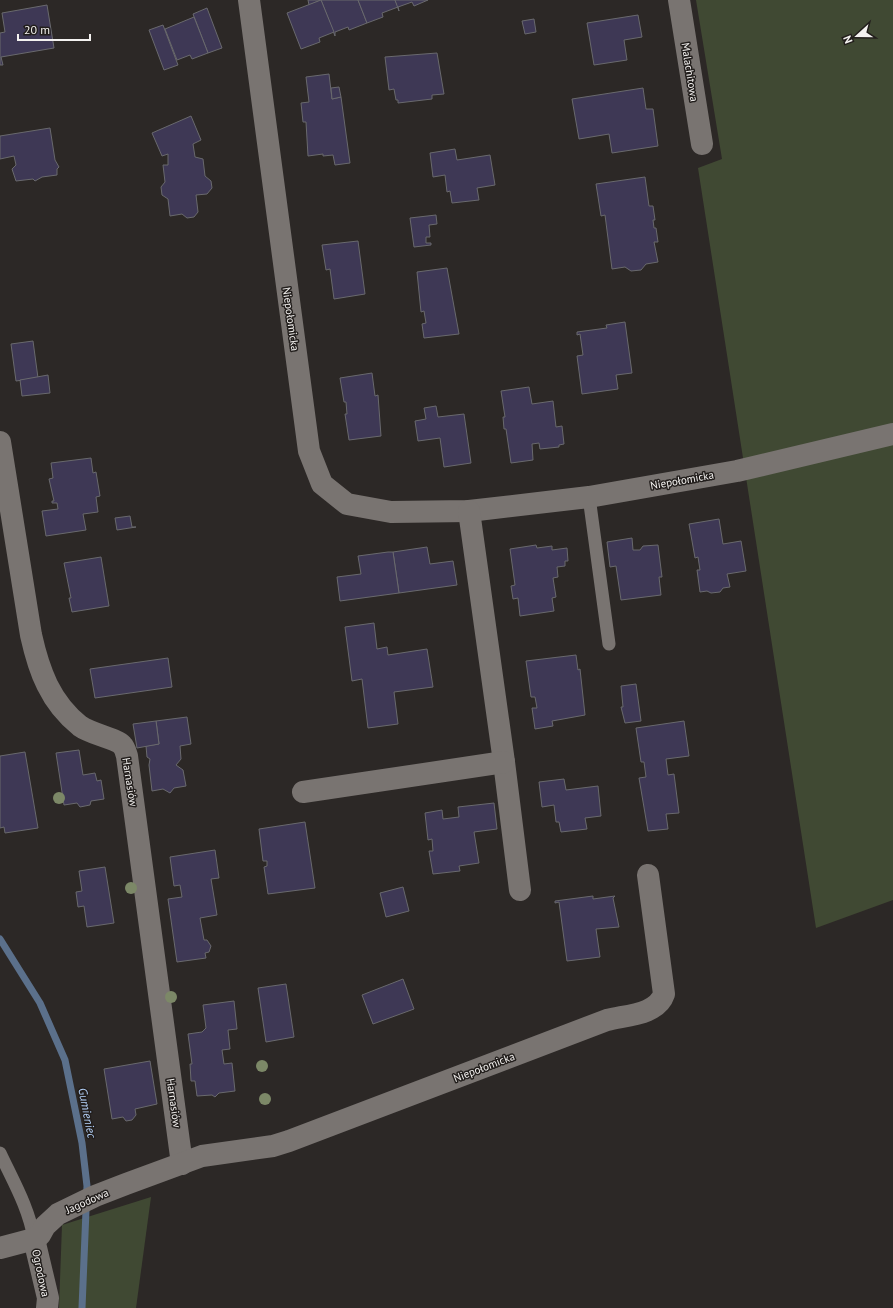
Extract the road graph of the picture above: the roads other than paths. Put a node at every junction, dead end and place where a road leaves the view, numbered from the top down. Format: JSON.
{"nodes":[{"id":1,"x":249,"y":0,"type":"edge"},
{"id":2,"x":679,"y":0,"type":"edge"},
{"id":3,"x":702,"y":144,"type":"dead end"},
{"id":4,"x":893,"y":434,"type":"edge"},
{"id":5,"x":0,"y":442,"type":"edge"},
{"id":6,"x":589,"y":497,"type":"junction"},
{"id":7,"x":469,"y":511,"type":"junction"},
{"id":8,"x":609,"y":644,"type":"dead end"},
{"id":9,"x":504,"y":762,"type":"junction"},
{"id":10,"x":303,"y":792,"type":"dead end"},
{"id":11,"x":648,"y":875,"type":"dead end"},
{"id":12,"x":520,"y":890,"type":"dead end"},
{"id":13,"x":0,"y":1153,"type":"edge"},
{"id":14,"x":182,"y":1164,"type":"junction"},
{"id":15,"x":34,"y":1239,"type":"junction"},
{"id":16,"x":0,"y":1248,"type":"edge"},
{"id":17,"x":47,"y":1308,"type":"edge"}],
"edges":[{"from":1,"to":7,"type":"street","name":"Niepołomicka"},
{"from":2,"to":3,"type":"street","name":"Malachitowa"},
{"from":4,"to":6,"type":"street","name":"Niepołomicka"},
{"from":5,"to":14,"type":"street","name":"Harnasiów"},
{"from":6,"to":7,"type":"street","name":"Niepołomicka"},
{"from":6,"to":8,"type":"lane"},
{"from":7,"to":9,"type":"street"},
{"from":9,"to":10,"type":"street"},
{"from":9,"to":12,"type":"street"},
{"from":11,"to":14,"type":"street","name":"Niepołomicka"},
{"from":13,"to":15,"type":"lane"},
{"from":14,"to":15,"type":"street","name":"Jagodowa"},
{"from":15,"to":16,"type":"street"},
{"from":15,"to":17,"type":"street","name":"Ogrodowa"}]}
